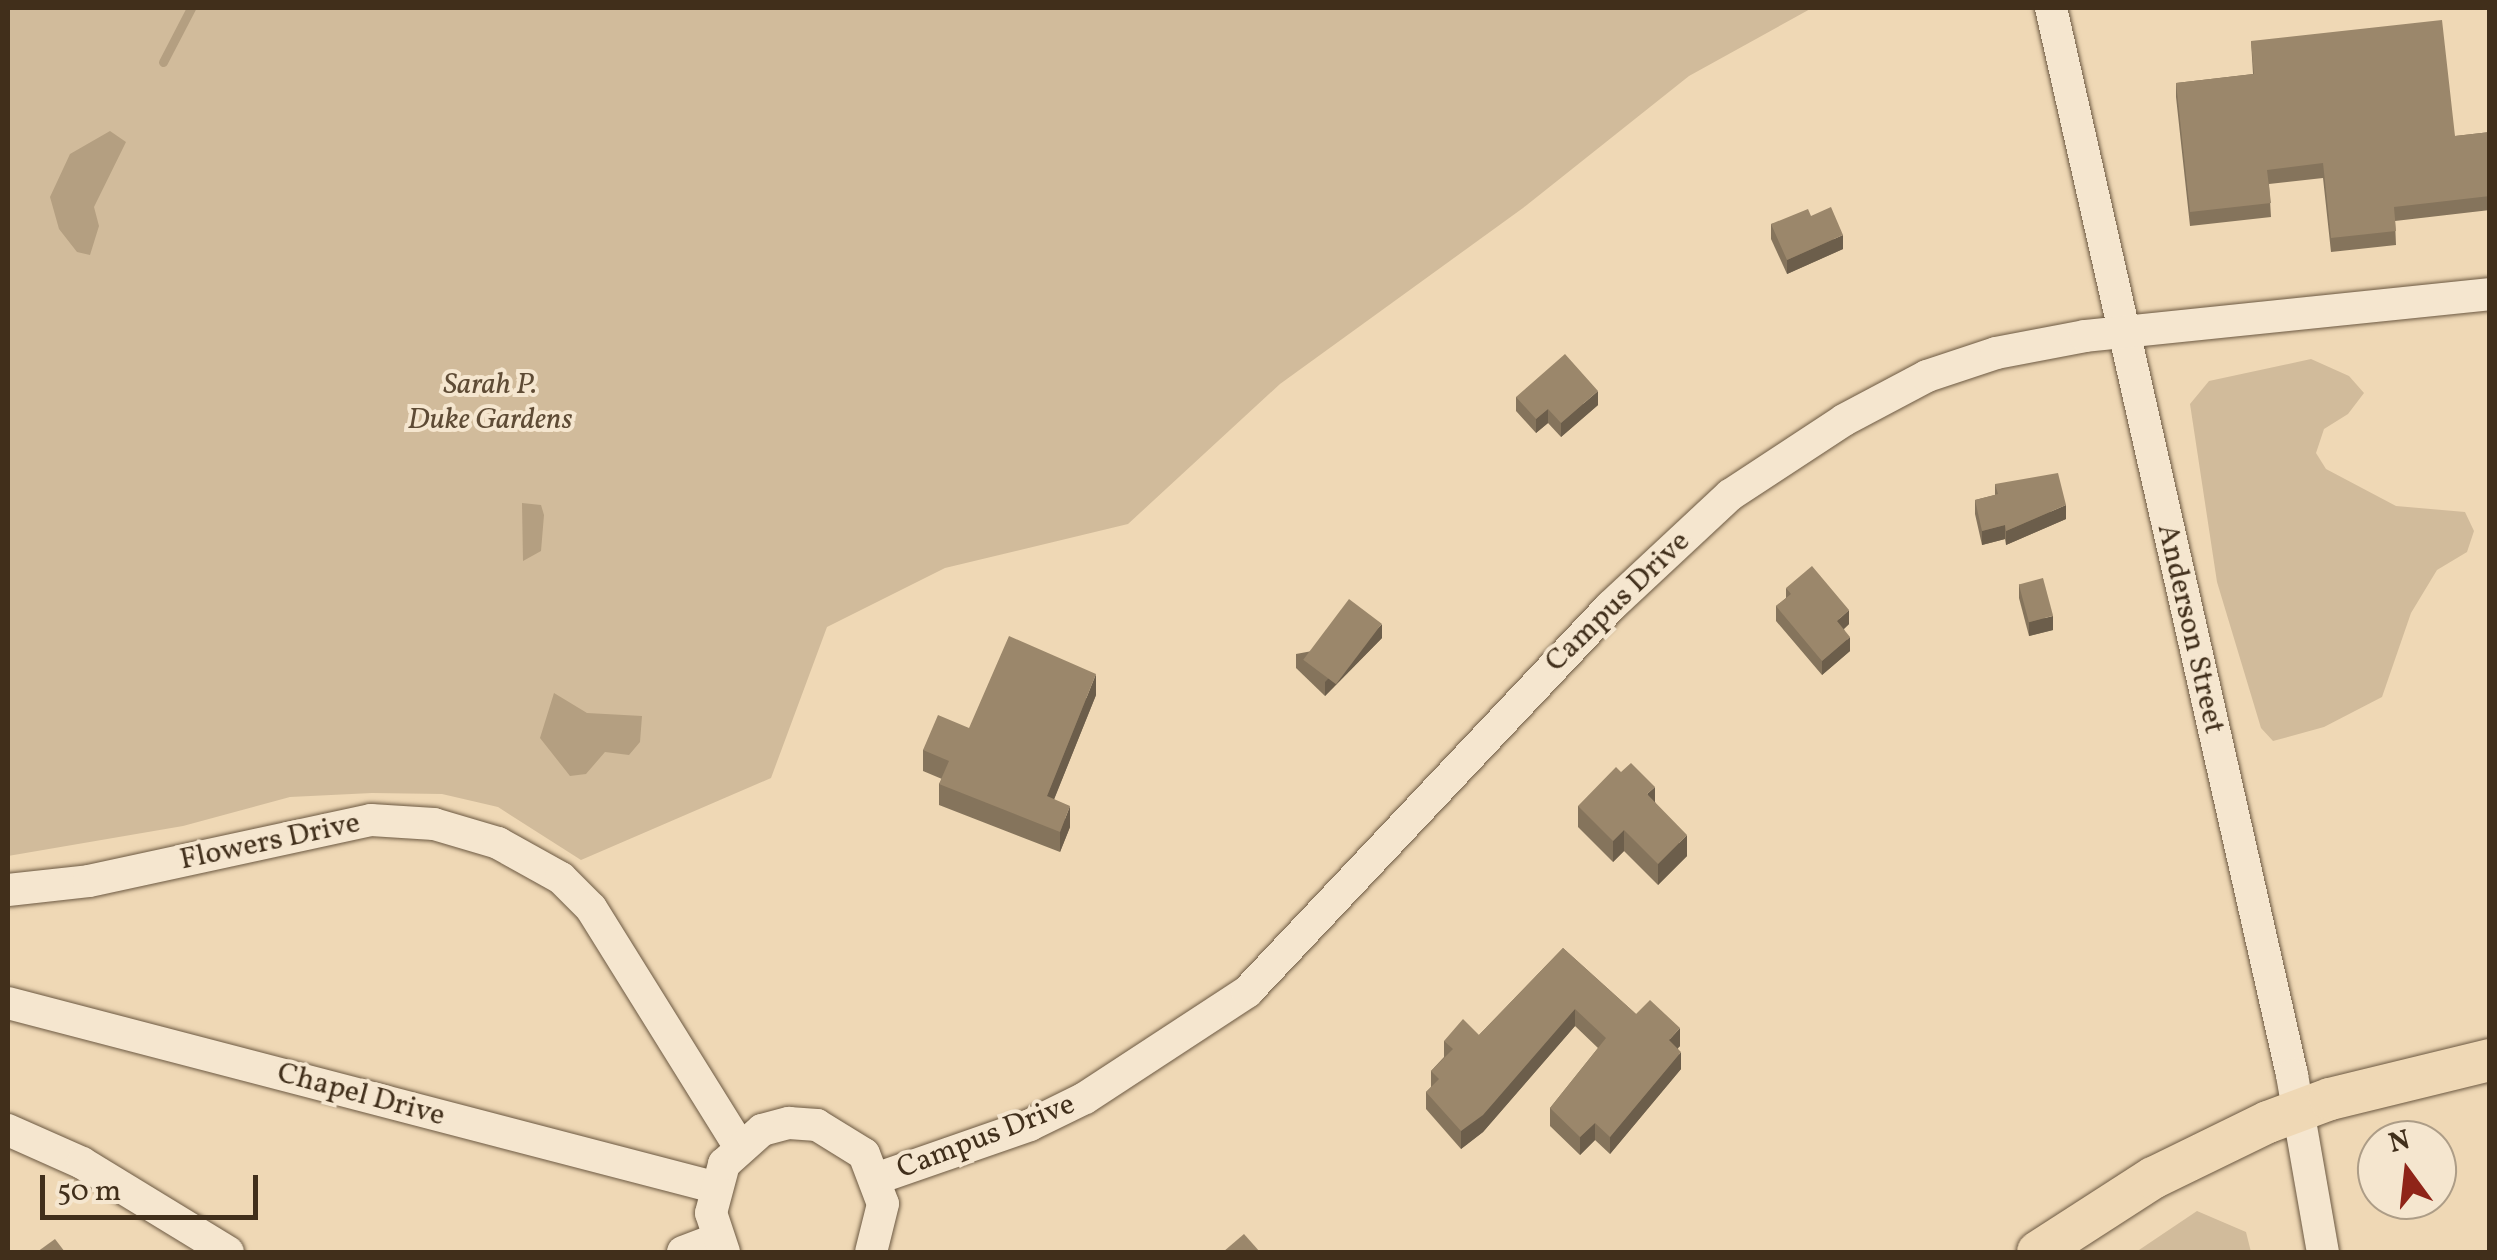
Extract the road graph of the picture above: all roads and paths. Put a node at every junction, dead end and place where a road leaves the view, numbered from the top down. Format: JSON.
{"nodes":[{"id":1,"x":2051,"y":8,"type":"edge"},
{"id":2,"x":2490,"y":294,"type":"edge"},
{"id":3,"x":2124,"y":332,"type":"junction"},
{"id":4,"x":8,"y":890,"type":"edge"},
{"id":5,"x":8,"y":1003,"type":"edge"},
{"id":6,"x":2490,"y":1060,"type":"edge"},
{"id":7,"x":2299,"y":1109,"type":"junction"},
{"id":8,"x":8,"y":1130,"type":"edge"},
{"id":9,"x":739,"y":1146,"type":"junction"},
{"id":10,"x":878,"y":1178,"type":"junction"},
{"id":11,"x":714,"y":1187,"type":"junction"},
{"id":12,"x":721,"y":1246,"type":"edge"},
{"id":13,"x":228,"y":1252,"type":"edge"},
{"id":14,"x":683,"y":1252,"type":"edge"},
{"id":15,"x":871,"y":1252,"type":"edge"},
{"id":16,"x":2038,"y":1252,"type":"edge"},
{"id":17,"x":2323,"y":1252,"type":"edge"}],
"edges":[{"from":1,"to":3,"type":"street","name":"Anderson Street"},
{"from":2,"to":3,"type":"street","name":"Campus Drive"},
{"from":3,"to":7,"type":"street","name":"Anderson Street"},
{"from":3,"to":10,"type":"street","name":"Campus Drive"},
{"from":4,"to":9,"type":"street","name":"Flowers Drive"},
{"from":5,"to":11,"type":"street","name":"Chapel Drive"},
{"from":6,"to":7,"type":"main road"},
{"from":7,"to":16,"type":"main road"},
{"from":7,"to":17,"type":"street","name":"Anderson Street"},
{"from":8,"to":13,"type":"street"},
{"from":9,"to":10,"type":"street"},
{"from":9,"to":11,"type":"street"},
{"from":10,"to":15,"type":"street"},
{"from":11,"to":12,"type":"street"},
{"from":12,"to":14,"type":"street"}]}
